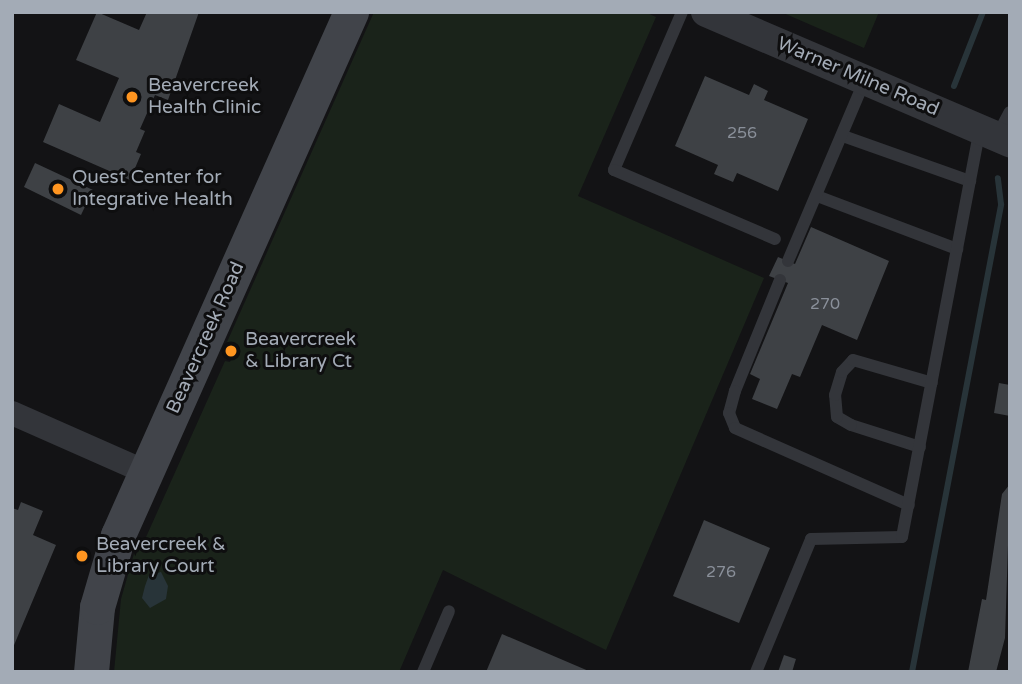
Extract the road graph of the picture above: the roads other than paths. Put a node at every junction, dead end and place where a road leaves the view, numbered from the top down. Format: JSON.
{"nodes":[{"id":1,"x":351,"y":12,"type":"edge"},
{"id":2,"x":682,"y":12,"type":"edge"},
{"id":3,"x":706,"y":12,"type":"edge"},
{"id":4,"x":865,"y":80,"type":"junction"},
{"id":5,"x":999,"y":130,"type":"edge"},
{"id":6,"x":843,"y":136,"type":"junction"},
{"id":7,"x":970,"y":181,"type":"junction"},
{"id":8,"x":817,"y":196,"type":"junction"},
{"id":9,"x":775,"y":239,"type":"dead end"},
{"id":10,"x":957,"y":249,"type":"junction"},
{"id":11,"x":788,"y":261,"type":"dead end"},
{"id":12,"x":780,"y":280,"type":"dead end"},
{"id":13,"x":932,"y":383,"type":"junction"},
{"id":14,"x":12,"y":413,"type":"edge"},
{"id":15,"x":920,"y":447,"type":"junction"},
{"id":16,"x":146,"y":472,"type":"junction"},
{"id":17,"x":909,"y":505,"type":"junction"},
{"id":18,"x":449,"y":611,"type":"dead end"},
{"id":19,"x":91,"y":672,"type":"edge"},
{"id":20,"x":423,"y":672,"type":"edge"},
{"id":21,"x":756,"y":672,"type":"edge"}],
"edges":[{"from":1,"to":16,"type":"main road","name":"Beavercreek Road"},
{"from":2,"to":9,"type":"lane"},
{"from":3,"to":4,"type":"street","name":"Warner Milne Road"},
{"from":4,"to":5,"type":"street","name":"Warner Milne Road"},
{"from":4,"to":6,"type":"lane"},
{"from":5,"to":7,"type":"lane"},
{"from":6,"to":7,"type":"lane"},
{"from":6,"to":8,"type":"lane"},
{"from":7,"to":10,"type":"lane"},
{"from":8,"to":10,"type":"lane"},
{"from":8,"to":11,"type":"lane"},
{"from":10,"to":13,"type":"lane"},
{"from":12,"to":17,"type":"lane"},
{"from":13,"to":15,"type":"lane"},
{"from":13,"to":15,"type":"lane"},
{"from":14,"to":16,"type":"street"},
{"from":15,"to":17,"type":"lane"},
{"from":16,"to":19,"type":"main road","name":"Beavercreek Road"},
{"from":17,"to":21,"type":"lane"},
{"from":18,"to":20,"type":"lane"}]}
